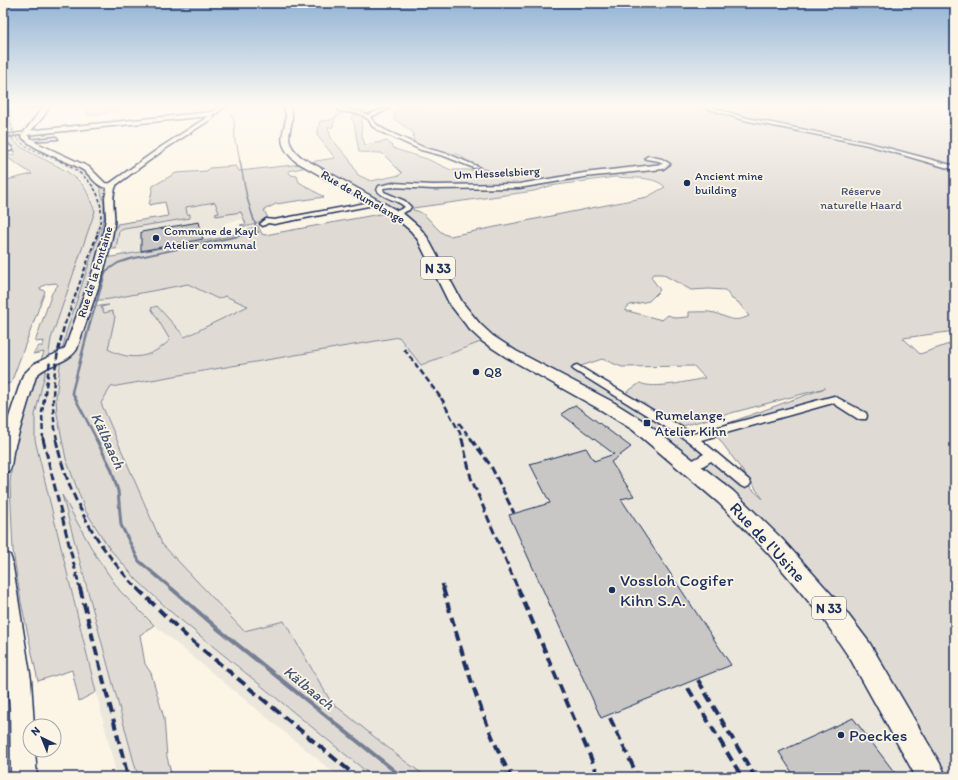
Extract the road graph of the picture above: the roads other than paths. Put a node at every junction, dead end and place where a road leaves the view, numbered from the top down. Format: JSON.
{"nodes":[{"id":1,"x":4,"y":142,"type":"edge"},
{"id":2,"x":37,"y":142,"type":"edge"},
{"id":3,"x":172,"y":142,"type":"edge"},
{"id":4,"x":286,"y":142,"type":"edge"},
{"id":5,"x":408,"y":142,"type":"edge"},
{"id":6,"x":862,"y":142,"type":"edge"},
{"id":7,"x":3,"y":151,"type":"edge"},
{"id":8,"x":648,"y":158,"type":"dead end"},
{"id":9,"x":476,"y":167,"type":"dead end"},
{"id":10,"x":955,"y":168,"type":"edge"},
{"id":11,"x":112,"y":186,"type":"junction"},
{"id":12,"x":377,"y":204,"type":"junction"},
{"id":13,"x":395,"y":214,"type":"junction"},
{"id":14,"x":274,"y":222,"type":"dead end"},
{"id":15,"x":577,"y":368,"type":"dead end"},
{"id":16,"x":540,"y":370,"type":"joint"},
{"id":17,"x":862,"y":416,"type":"dead end"},
{"id":18,"x":692,"y":438,"type":"junction"},
{"id":19,"x":712,"y":455,"type":"junction"},
{"id":20,"x":3,"y":467,"type":"edge"},
{"id":21,"x":690,"y":467,"type":"junction"},
{"id":22,"x":745,"y":483,"type":"dead end"},
{"id":23,"x":3,"y":561,"type":"edge"},
{"id":24,"x":24,"y":777,"type":"edge"},
{"id":25,"x":932,"y":777,"type":"edge"}],
"edges":[{"from":1,"to":7,"type":"street"},
{"from":2,"to":11,"type":"main road"},
{"from":3,"to":11,"type":"street"},
{"from":4,"to":12,"type":"main road","name":"Rue de Rumelange","number":"N 33"},
{"from":5,"to":9,"type":"street","name":"Um Hesselsbierg"},
{"from":6,"to":10,"type":"street"},
{"from":8,"to":13,"type":"street","name":"Um Hesselsbierg"},
{"from":11,"to":20,"type":"main road","name":"Rue de la Fontaine"},
{"from":12,"to":13,"type":"main road","name":"Rue de Rumelange","number":"N 33"},
{"from":12,"to":14,"type":"street"},
{"from":13,"to":16,"type":"main road","name":"Rue de Rumelange","number":"N 33"},
{"from":15,"to":18,"type":"street"},
{"from":16,"to":21,"type":"main road","name":"Rue de l'Usine","number":"N 33"},
{"from":17,"to":18,"type":"street"},
{"from":18,"to":19,"type":"street"},
{"from":19,"to":21,"type":"street"},
{"from":19,"to":22,"type":"street"},
{"from":21,"to":25,"type":"main road","name":"Rue de l'Usine","number":"N 33"},
{"from":23,"to":24,"type":"main road"}]}
